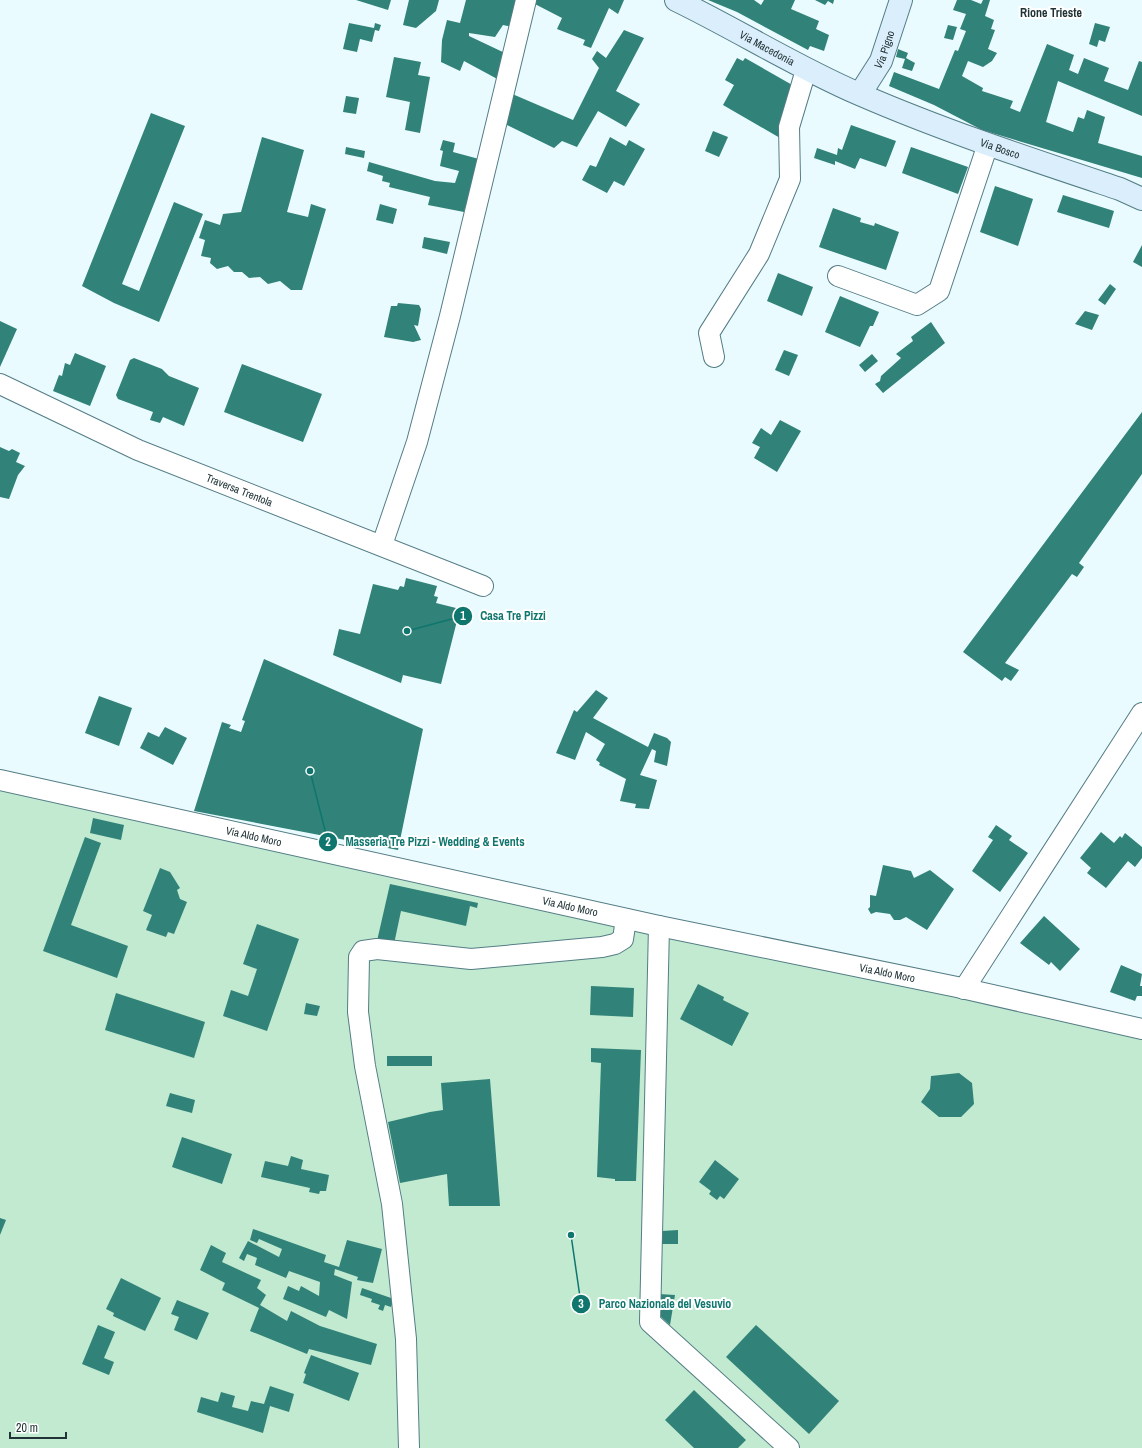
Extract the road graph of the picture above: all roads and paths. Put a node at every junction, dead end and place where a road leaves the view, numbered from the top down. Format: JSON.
{"nodes":[{"id":1,"x":526,"y":0,"type":"edge"},
{"id":2,"x":676,"y":0,"type":"edge"},
{"id":3,"x":902,"y":0,"type":"edge"},
{"id":4,"x":806,"y":70,"type":"junction"},
{"id":5,"x":860,"y":94,"type":"junction"},
{"id":6,"x":988,"y":144,"type":"junction"},
{"id":7,"x":1142,"y":199,"type":"edge"},
{"id":8,"x":838,"y":276,"type":"dead end"},
{"id":9,"x":714,"y":357,"type":"dead end"},
{"id":10,"x":0,"y":384,"type":"edge"},
{"id":11,"x":382,"y":545,"type":"junction"},
{"id":12,"x":483,"y":586,"type":"dead end"},
{"id":13,"x":1142,"y":713,"type":"edge"},
{"id":14,"x":0,"y":780,"type":"edge"},
{"id":15,"x":626,"y":919,"type":"junction"},
{"id":16,"x":660,"y":926,"type":"junction"},
{"id":17,"x":964,"y":989,"type":"junction"},
{"id":18,"x":1142,"y":1029,"type":"edge"},
{"id":19,"x":409,"y":1448,"type":"edge"},
{"id":20,"x":789,"y":1448,"type":"edge"}],
"edges":[{"from":1,"to":11,"type":"street"},
{"from":2,"to":4,"type":"main road","name":"Via Macedonia"},
{"from":3,"to":5,"type":"main road","name":"Via Pigno"},
{"from":4,"to":5,"type":"main road","name":"Via Macedonia"},
{"from":4,"to":9,"type":"street"},
{"from":5,"to":6,"type":"main road","name":"Via Bosco"},
{"from":6,"to":7,"type":"main road","name":"Via Bosco"},
{"from":6,"to":8,"type":"street"},
{"from":10,"to":11,"type":"street","name":"Traversa Trentola"},
{"from":11,"to":12,"type":"street","name":"Traversa Trentola"},
{"from":13,"to":17,"type":"street"},
{"from":14,"to":15,"type":"street","name":"Via Aldo Moro"},
{"from":15,"to":16,"type":"street","name":"Via Aldo Moro"},
{"from":15,"to":19,"type":"street"},
{"from":16,"to":17,"type":"street","name":"Via Aldo Moro"},
{"from":16,"to":20,"type":"street"},
{"from":17,"to":18,"type":"street","name":"Via Aldo Moro"}]}
